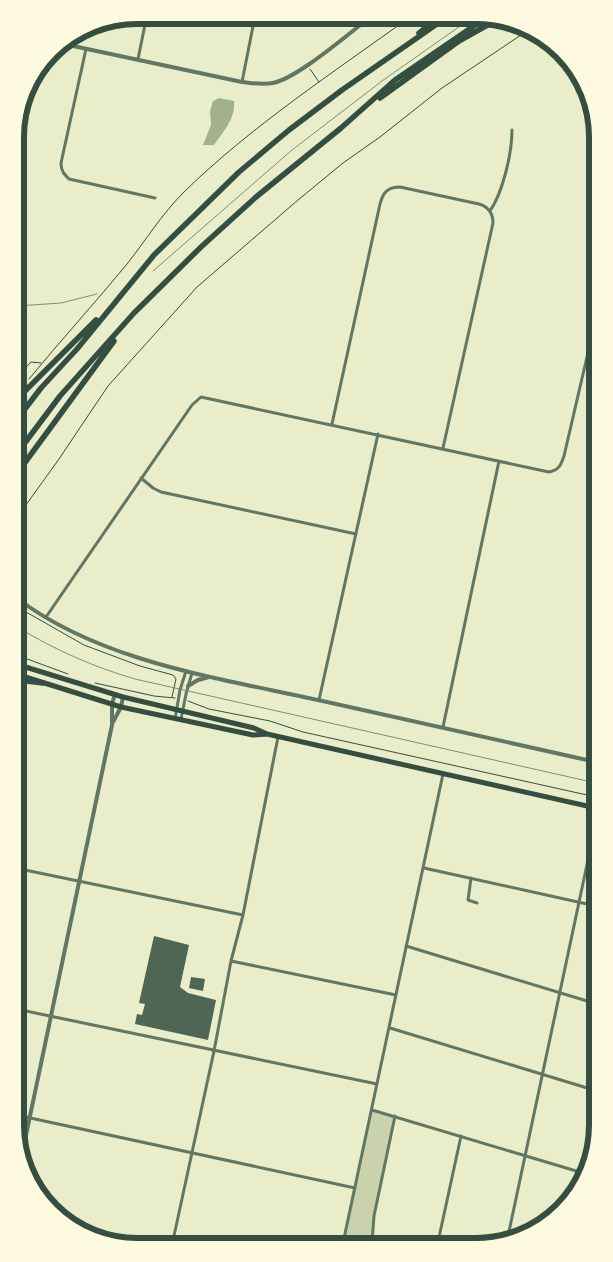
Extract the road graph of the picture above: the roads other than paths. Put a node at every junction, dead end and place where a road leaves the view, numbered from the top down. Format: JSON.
{"nodes":[{"id":1,"x":145,"y":24,"type":"edge"},
{"id":2,"x":253,"y":24,"type":"edge"},
{"id":3,"x":361,"y":24,"type":"edge"},
{"id":4,"x":429,"y":24,"type":"edge"},
{"id":5,"x":437,"y":24,"type":"edge"},
{"id":6,"x":477,"y":24,"type":"edge"},
{"id":7,"x":488,"y":25,"type":"edge"},
{"id":8,"x":70,"y":46,"type":"edge"},
{"id":9,"x":86,"y":49,"type":"junction"},
{"id":10,"x":138,"y":60,"type":"junction"},
{"id":11,"x":380,"y":64,"type":"junction"},
{"id":12,"x":242,"y":82,"type":"junction"},
{"id":13,"x":341,"y":128,"type":"junction"},
{"id":14,"x":512,"y":130,"type":"dead end"},
{"id":15,"x":155,"y":198,"type":"dead end"},
{"id":16,"x":490,"y":211,"type":"junction"},
{"id":17,"x":115,"y":301,"type":"junction"},
{"id":18,"x":134,"y":313,"type":"junction"},
{"id":19,"x":589,"y":355,"type":"edge"},
{"id":20,"x":24,"y":392,"type":"edge"},
{"id":21,"x":24,"y":410,"type":"edge"},
{"id":22,"x":332,"y":424,"type":"junction"},
{"id":23,"x":378,"y":434,"type":"junction"},
{"id":24,"x":24,"y":444,"type":"edge"},
{"id":25,"x":443,"y":448,"type":"junction"},
{"id":26,"x":499,"y":461,"type":"junction"},
{"id":27,"x":24,"y":464,"type":"edge"},
{"id":28,"x":141,"y":478,"type":"junction"},
{"id":29,"x":356,"y":534,"type":"junction"},
{"id":30,"x":24,"y":603,"type":"edge"},
{"id":31,"x":46,"y":617,"type":"junction"},
{"id":32,"x":24,"y":667,"type":"edge"},
{"id":33,"x":186,"y":671,"type":"junction"},
{"id":34,"x":192,"y":673,"type":"junction"},
{"id":35,"x":24,"y":677,"type":"edge"},
{"id":36,"x":211,"y":677,"type":"junction"},
{"id":37,"x":24,"y":681,"type":"edge"},
{"id":38,"x":43,"y":683,"type":"junction"},
{"id":39,"x":188,"y":686,"type":"junction"},
{"id":40,"x":115,"y":694,"type":"junction"},
{"id":41,"x":123,"y":696,"type":"junction"},
{"id":42,"x":319,"y":700,"type":"junction"},
{"id":43,"x":112,"y":704,"type":"junction"},
{"id":44,"x":121,"y":707,"type":"junction"},
{"id":45,"x":176,"y":710,"type":"junction"},
{"id":46,"x":183,"y":712,"type":"junction"},
{"id":47,"x":175,"y":719,"type":"junction"},
{"id":48,"x":181,"y":720,"type":"junction"},
{"id":49,"x":112,"y":725,"type":"junction"},
{"id":50,"x":443,"y":728,"type":"junction"},
{"id":51,"x":267,"y":734,"type":"junction"},
{"id":52,"x":278,"y":737,"type":"junction"},
{"id":53,"x":589,"y":760,"type":"edge"},
{"id":54,"x":443,"y":774,"type":"junction"},
{"id":55,"x":589,"y":806,"type":"edge"},
{"id":56,"x":589,"y":855,"type":"edge"},
{"id":57,"x":424,"y":868,"type":"junction"},
{"id":58,"x":24,"y":870,"type":"edge"},
{"id":59,"x":471,"y":878,"type":"junction"},
{"id":60,"x":78,"y":881,"type":"junction"},
{"id":61,"x":579,"y":902,"type":"junction"},
{"id":62,"x":477,"y":903,"type":"dead end"},
{"id":63,"x":589,"y":904,"type":"edge"},
{"id":64,"x":243,"y":916,"type":"junction"},
{"id":65,"x":406,"y":946,"type":"junction"},
{"id":66,"x":231,"y":961,"type":"junction"},
{"id":67,"x":559,"y":992,"type":"junction"},
{"id":68,"x":396,"y":995,"type":"junction"},
{"id":69,"x":589,"y":1001,"type":"edge"},
{"id":70,"x":24,"y":1011,"type":"edge"},
{"id":71,"x":50,"y":1016,"type":"junction"},
{"id":72,"x":390,"y":1028,"type":"junction"},
{"id":73,"x":214,"y":1050,"type":"junction"},
{"id":74,"x":542,"y":1074,"type":"junction"},
{"id":75,"x":378,"y":1084,"type":"junction"},
{"id":76,"x":589,"y":1088,"type":"edge"},
{"id":77,"x":372,"y":1110,"type":"junction"},
{"id":78,"x":395,"y":1116,"type":"junction"},
{"id":79,"x":24,"y":1117,"type":"edge"},
{"id":80,"x":30,"y":1118,"type":"junction"},
{"id":81,"x":461,"y":1136,"type":"junction"},
{"id":82,"x":25,"y":1140,"type":"edge"},
{"id":83,"x":192,"y":1152,"type":"junction"},
{"id":84,"x":525,"y":1156,"type":"junction"},
{"id":85,"x":579,"y":1172,"type":"edge"},
{"id":86,"x":355,"y":1188,"type":"junction"},
{"id":87,"x":509,"y":1233,"type":"edge"},
{"id":88,"x":174,"y":1238,"type":"edge"},
{"id":89,"x":344,"y":1238,"type":"edge"},
{"id":90,"x":372,"y":1238,"type":"edge"},
{"id":91,"x":439,"y":1238,"type":"edge"}],
"edges":[{"from":1,"to":10,"type":"street"},
{"from":2,"to":12,"type":"street"},
{"from":3,"to":12,"type":"street"},
{"from":4,"to":11,"type":"highway"},
{"from":5,"to":11,"type":"highway"},
{"from":6,"to":13,"type":"highway"},
{"from":7,"to":13,"type":"highway"},
{"from":8,"to":9,"type":"street"},
{"from":9,"to":10,"type":"street"},
{"from":9,"to":15,"type":"street"},
{"from":10,"to":12,"type":"street"},
{"from":11,"to":17,"type":"highway"},
{"from":13,"to":18,"type":"highway"},
{"from":14,"to":16,"type":"street"},
{"from":16,"to":22,"type":"street"},
{"from":16,"to":25,"type":"street"},
{"from":17,"to":20,"type":"highway"},
{"from":17,"to":21,"type":"highway"},
{"from":18,"to":24,"type":"highway"},
{"from":18,"to":27,"type":"highway"},
{"from":19,"to":26,"type":"street"},
{"from":22,"to":23,"type":"street"},
{"from":22,"to":28,"type":"street"},
{"from":23,"to":25,"type":"street"},
{"from":23,"to":29,"type":"street"},
{"from":25,"to":26,"type":"street"},
{"from":26,"to":50,"type":"street"},
{"from":28,"to":29,"type":"street"},
{"from":28,"to":31,"type":"street"},
{"from":29,"to":42,"type":"street"},
{"from":30,"to":31,"type":"street"},
{"from":31,"to":33,"type":"street"},
{"from":32,"to":40,"type":"highway"},
{"from":33,"to":34,"type":"street"},
{"from":33,"to":45,"type":"street"},
{"from":34,"to":36,"type":"street"},
{"from":34,"to":39,"type":"street"},
{"from":35,"to":38,"type":"highway"},
{"from":36,"to":39,"type":"street"},
{"from":36,"to":42,"type":"street"},
{"from":37,"to":38,"type":"highway"},
{"from":38,"to":43,"type":"highway"},
{"from":39,"to":46,"type":"street"},
{"from":40,"to":41,"type":"highway"},
{"from":40,"to":43,"type":"street"},
{"from":41,"to":44,"type":"street"},
{"from":41,"to":45,"type":"highway"},
{"from":42,"to":50,"type":"street"},
{"from":43,"to":44,"type":"highway"},
{"from":43,"to":49,"type":"street"},
{"from":44,"to":47,"type":"highway"},
{"from":44,"to":49,"type":"street"},
{"from":45,"to":46,"type":"highway"},
{"from":45,"to":47,"type":"street"},
{"from":46,"to":48,"type":"street"},
{"from":46,"to":51,"type":"highway"},
{"from":47,"to":48,"type":"highway"},
{"from":48,"to":51,"type":"highway"},
{"from":49,"to":60,"type":"street"},
{"from":50,"to":53,"type":"street"},
{"from":51,"to":52,"type":"highway"},
{"from":52,"to":54,"type":"highway"},
{"from":52,"to":64,"type":"street"},
{"from":54,"to":55,"type":"highway"},
{"from":54,"to":57,"type":"street"},
{"from":56,"to":61,"type":"street"},
{"from":57,"to":59,"type":"street"},
{"from":57,"to":65,"type":"street"},
{"from":58,"to":60,"type":"street"},
{"from":59,"to":61,"type":"street"},
{"from":59,"to":62,"type":"street"},
{"from":60,"to":64,"type":"street"},
{"from":60,"to":71,"type":"street"},
{"from":61,"to":63,"type":"street"},
{"from":61,"to":67,"type":"street"},
{"from":64,"to":66,"type":"street"},
{"from":65,"to":67,"type":"street"},
{"from":65,"to":68,"type":"street"},
{"from":66,"to":68,"type":"street"},
{"from":66,"to":73,"type":"street"},
{"from":67,"to":69,"type":"street"},
{"from":67,"to":74,"type":"street"},
{"from":68,"to":72,"type":"street"},
{"from":70,"to":71,"type":"street"},
{"from":71,"to":73,"type":"street"},
{"from":71,"to":80,"type":"street"},
{"from":72,"to":74,"type":"street"},
{"from":72,"to":75,"type":"street"},
{"from":73,"to":75,"type":"street"},
{"from":73,"to":83,"type":"street"},
{"from":74,"to":76,"type":"street"},
{"from":74,"to":84,"type":"street"},
{"from":75,"to":77,"type":"street"},
{"from":77,"to":78,"type":"street"},
{"from":77,"to":86,"type":"street"},
{"from":78,"to":81,"type":"street"},
{"from":78,"to":90,"type":"street"},
{"from":79,"to":80,"type":"street"},
{"from":80,"to":82,"type":"street"},
{"from":80,"to":83,"type":"street"},
{"from":81,"to":84,"type":"street"},
{"from":81,"to":91,"type":"street"},
{"from":83,"to":86,"type":"street"},
{"from":83,"to":88,"type":"street"},
{"from":84,"to":85,"type":"street"},
{"from":84,"to":87,"type":"street"},
{"from":86,"to":89,"type":"street"}]}
